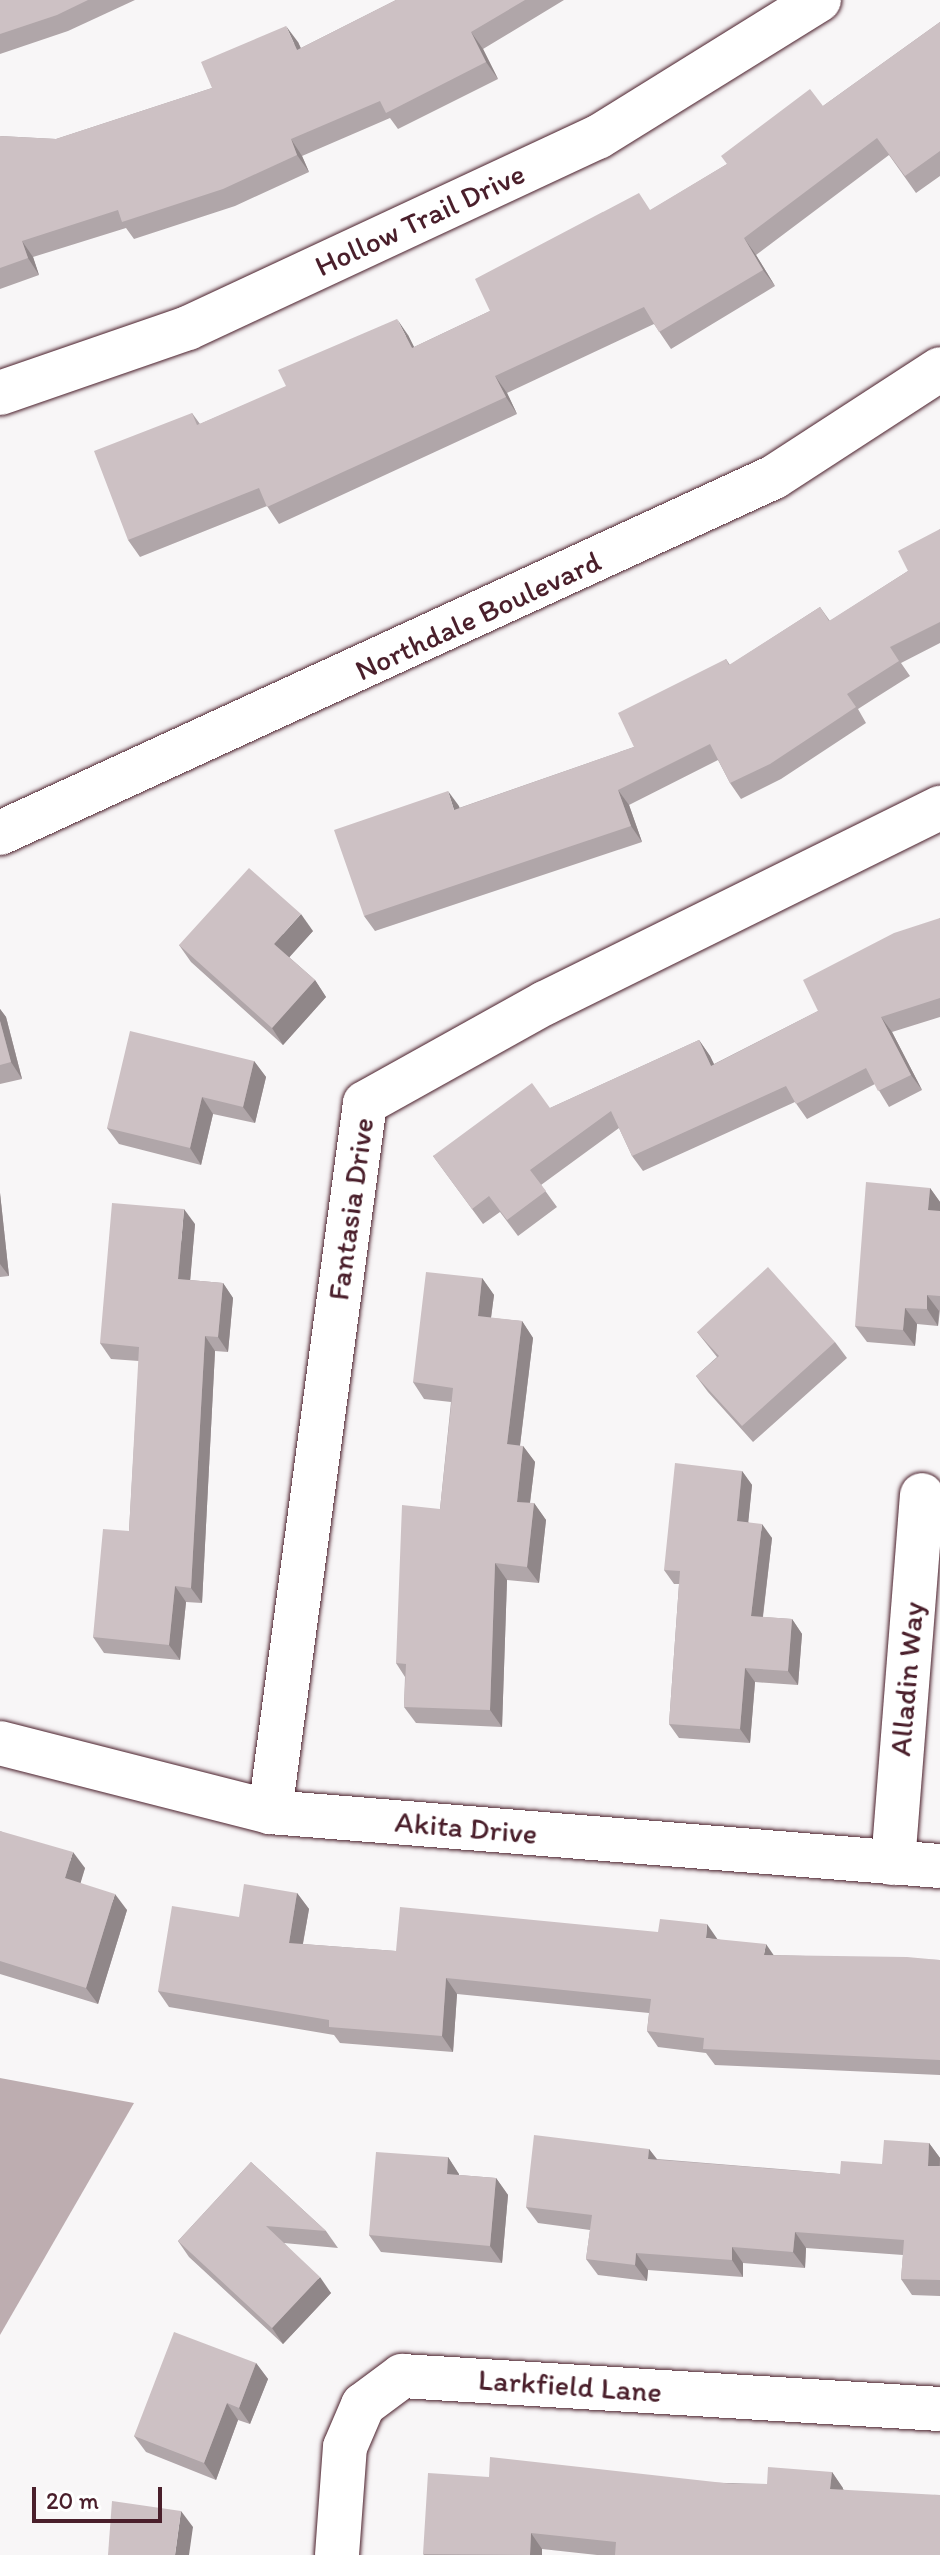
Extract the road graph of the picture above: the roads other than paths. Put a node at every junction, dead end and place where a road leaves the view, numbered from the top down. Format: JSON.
{"nodes":[{"id":1,"x":819,"y":0,"type":"edge"},
{"id":2,"x":940,"y":369,"type":"edge"},
{"id":3,"x":0,"y":393,"type":"edge"},
{"id":4,"x":940,"y":808,"type":"edge"},
{"id":5,"x":0,"y":833,"type":"edge"},
{"id":6,"x":922,"y":1495,"type":"dead end"},
{"id":7,"x":0,"y":1743,"type":"edge"},
{"id":8,"x":270,"y":1812,"type":"junction"},
{"id":9,"x":893,"y":1863,"type":"junction"},
{"id":10,"x":940,"y":1866,"type":"edge"},
{"id":11,"x":940,"y":2409,"type":"edge"},
{"id":12,"x":337,"y":2555,"type":"edge"}],
"edges":[{"from":1,"to":3,"type":"street","name":"Hollow Trail Drive"},
{"from":2,"to":5,"type":"street","name":"Northdale Boulevard"},
{"from":4,"to":8,"type":"street","name":"Fantasia Drive"},
{"from":6,"to":9,"type":"street","name":"Alladin Way"},
{"from":7,"to":8,"type":"street","name":"Akita Drive"},
{"from":8,"to":9,"type":"street","name":"Akita Drive"},
{"from":9,"to":10,"type":"street","name":"Akita Drive"},
{"from":11,"to":12,"type":"street","name":"Larkfield Lane"}]}
